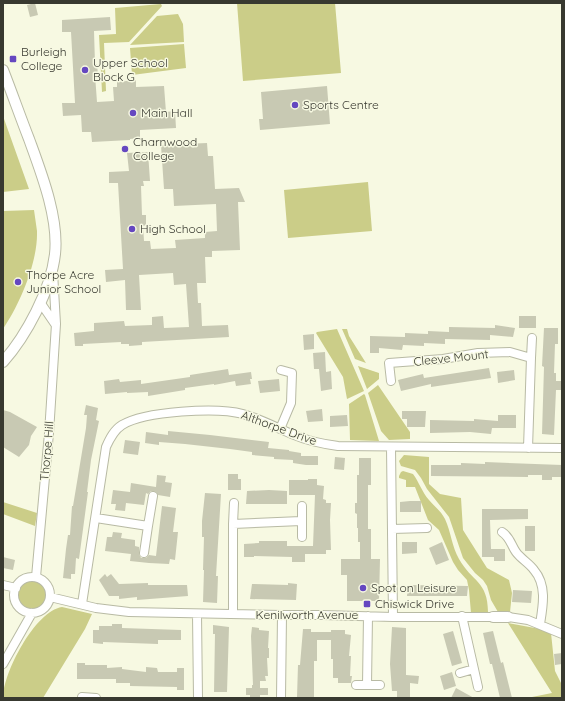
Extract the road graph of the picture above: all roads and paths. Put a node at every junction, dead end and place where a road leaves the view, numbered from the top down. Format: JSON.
{"nodes":[{"id":1,"x":3,"y":70,"type":"edge"},
{"id":2,"x":53,"y":265,"type":"junction"},
{"id":3,"x":40,"y":302,"type":"junction"},
{"id":4,"x":56,"y":324,"type":"junction"},
{"id":5,"x":532,"y":338,"type":"dead end"},
{"id":6,"x":531,"y":358,"type":"junction"},
{"id":7,"x":3,"y":362,"type":"edge"},
{"id":8,"x":281,"y":370,"type":"dead end"},
{"id":9,"x":391,"y":382,"type":"dead end"},
{"id":10,"x":280,"y":429,"type":"junction"},
{"id":11,"x":392,"y":447,"type":"junction"},
{"id":12,"x":528,"y":448,"type":"junction"},
{"id":13,"x":562,"y":448,"type":"edge"},
{"id":14,"x":153,"y":496,"type":"dead end"},
{"id":15,"x":234,"y":503,"type":"dead end"},
{"id":16,"x":302,"y":506,"type":"dead end"},
{"id":17,"x":96,"y":518,"type":"junction"},
{"id":18,"x":301,"y":521,"type":"junction"},
{"id":19,"x":233,"y":524,"type":"junction"},
{"id":20,"x":148,"y":526,"type":"junction"},
{"id":21,"x":427,"y":528,"type":"dead end"},
{"id":22,"x":392,"y":529,"type":"junction"},
{"id":23,"x":508,"y":533,"type":"dead end"},
{"id":24,"x":302,"y":537,"type":"dead end"},
{"id":25,"x":144,"y":553,"type":"dead end"},
{"id":26,"x":36,"y":577,"type":"junction"},
{"id":27,"x":3,"y":585,"type":"edge"},
{"id":28,"x":16,"y":588,"type":"junction"},
{"id":29,"x":50,"y":597,"type":"junction"},
{"id":30,"x":82,"y":604,"type":"junction"},
{"id":31,"x":32,"y":613,"type":"junction"},
{"id":32,"x":197,"y":614,"type":"junction"},
{"id":33,"x":233,"y":614,"type":"junction"},
{"id":34,"x":282,"y":615,"type":"junction"},
{"id":35,"x":368,"y":616,"type":"junction"},
{"id":36,"x":392,"y":616,"type":"junction"},
{"id":37,"x":462,"y":616,"type":"junction"},
{"id":38,"x":494,"y":616,"type":"joint"},
{"id":39,"x":508,"y":617,"type":"joint"},
{"id":40,"x":540,"y":624,"type":"junction"},
{"id":41,"x":562,"y":634,"type":"edge"},
{"id":42,"x":3,"y":664,"type":"edge"},
{"id":43,"x":474,"y":669,"type":"junction"},
{"id":44,"x":460,"y":673,"type":"dead end"},
{"id":45,"x":356,"y":685,"type":"dead end"},
{"id":46,"x":367,"y":685,"type":"junction"},
{"id":47,"x":380,"y":685,"type":"dead end"},
{"id":48,"x":478,"y":687,"type":"dead end"},
{"id":49,"x":82,"y":697,"type":"edge"},
{"id":50,"x":96,"y":698,"type":"edge"},
{"id":51,"x":198,"y":698,"type":"edge"},
{"id":52,"x":280,"y":698,"type":"edge"}],
"edges":[{"from":1,"to":2,"type":"street","name":"Thorpe Hill"},
{"from":2,"to":3,"type":"street","name":"Thorpe Hill"},
{"from":2,"to":4,"type":"street","name":"Thorpe Hill"},
{"from":3,"to":4,"type":"street"},
{"from":3,"to":7,"type":"street","name":"Thorpe Hill"},
{"from":4,"to":26,"type":"street","name":"Thorpe Hill"},
{"from":5,"to":6,"type":"street"},
{"from":6,"to":9,"type":"street","name":"Cleeve Mount"},
{"from":6,"to":12,"type":"street"},
{"from":8,"to":10,"type":"street"},
{"from":10,"to":11,"type":"street","name":"Althorpe Drive"},
{"from":10,"to":17,"type":"street","name":"Althorpe Drive"},
{"from":11,"to":12,"type":"street","name":"Althorpe Drive"},
{"from":11,"to":22,"type":"street"},
{"from":12,"to":13,"type":"street","name":"Althorpe Drive"},
{"from":14,"to":20,"type":"street"},
{"from":15,"to":19,"type":"street"},
{"from":16,"to":18,"type":"street"},
{"from":17,"to":20,"type":"street"},
{"from":17,"to":30,"type":"street","name":"Althorpe Drive"},
{"from":18,"to":19,"type":"street"},
{"from":18,"to":24,"type":"street"},
{"from":19,"to":33,"type":"street"},
{"from":20,"to":25,"type":"street"},
{"from":21,"to":22,"type":"street"},
{"from":22,"to":36,"type":"street"},
{"from":23,"to":40,"type":"street"},
{"from":26,"to":28,"type":"street"},
{"from":26,"to":29,"type":"street"},
{"from":27,"to":28,"type":"street"},
{"from":28,"to":31,"type":"street"},
{"from":29,"to":30,"type":"street","name":"Kenilworth Avenue"},
{"from":29,"to":31,"type":"street"},
{"from":30,"to":32,"type":"street","name":"Kenilworth Avenue"},
{"from":31,"to":42,"type":"street"},
{"from":32,"to":33,"type":"street","name":"Kenilworth Avenue"},
{"from":32,"to":51,"type":"street"},
{"from":33,"to":34,"type":"street","name":"Kenilworth Avenue"},
{"from":34,"to":35,"type":"street","name":"Kenilworth Avenue"},
{"from":34,"to":52,"type":"street"},
{"from":35,"to":36,"type":"street","name":"Kenilworth Avenue"},
{"from":35,"to":46,"type":"street"},
{"from":36,"to":37,"type":"street","name":"Kenilworth Avenue"},
{"from":37,"to":38,"type":"street","name":"Kenilworth Avenue"},
{"from":37,"to":43,"type":"street"},
{"from":38,"to":39,"type":"street","name":"Kenilworth Avenue"},
{"from":39,"to":40,"type":"street","name":"Kenilworth Avenue"},
{"from":40,"to":41,"type":"street","name":"Kenilworth Avenue"},
{"from":43,"to":44,"type":"street"},
{"from":43,"to":48,"type":"street"},
{"from":45,"to":46,"type":"street"},
{"from":46,"to":47,"type":"street"},
{"from":49,"to":50,"type":"street"}]}
